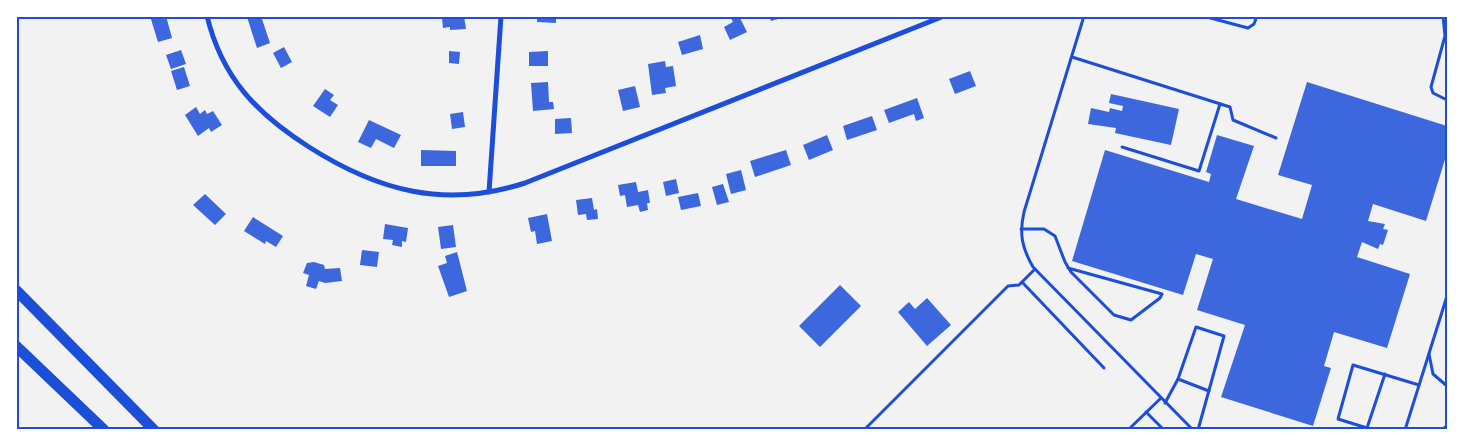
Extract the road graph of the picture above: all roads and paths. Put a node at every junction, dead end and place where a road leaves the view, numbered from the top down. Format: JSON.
{"nodes":[{"id":1,"x":207,"y":16,"type":"edge"},
{"id":2,"x":501,"y":16,"type":"edge"},
{"id":3,"x":944,"y":16,"type":"edge"},
{"id":4,"x":1084,"y":16,"type":"edge"},
{"id":5,"x":1203,"y":16,"type":"edge"},
{"id":6,"x":1257,"y":16,"type":"edge"},
{"id":7,"x":1443,"y":16,"type":"edge"},
{"id":8,"x":1446,"y":36,"type":"edge"},
{"id":9,"x":1072,"y":57,"type":"junction"},
{"id":10,"x":1447,"y":100,"type":"edge"},
{"id":11,"x":1220,"y":104,"type":"junction"},
{"id":12,"x":1276,"y":138,"type":"dead end"},
{"id":13,"x":1122,"y":148,"type":"dead end"},
{"id":14,"x":489,"y":192,"type":"junction"},
{"id":15,"x":1021,"y":229,"type":"junction"},
{"id":16,"x":1035,"y":268,"type":"junction"},
{"id":17,"x":1068,"y":268,"type":"junction"},
{"id":18,"x":1022,"y":282,"type":"junction"},
{"id":19,"x":16,"y":290,"type":"edge"},
{"id":20,"x":1446,"y":297,"type":"edge"},
{"id":21,"x":16,"y":346,"type":"edge"},
{"id":22,"x":1429,"y":351,"type":"junction"},
{"id":23,"x":1104,"y":368,"type":"dead end"},
{"id":24,"x":1385,"y":374,"type":"junction"},
{"id":25,"x":1178,"y":380,"type":"junction"},
{"id":26,"x":1419,"y":385,"type":"junction"},
{"id":27,"x":1447,"y":386,"type":"edge"},
{"id":28,"x":1209,"y":391,"type":"junction"},
{"id":29,"x":1161,"y":398,"type":"junction"},
{"id":30,"x":1165,"y":403,"type":"junction"},
{"id":31,"x":1146,"y":412,"type":"junction"},
{"id":32,"x":1447,"y":426,"type":"edge"},
{"id":33,"x":104,"y":430,"type":"edge"},
{"id":34,"x":154,"y":430,"type":"edge"},
{"id":35,"x":864,"y":430,"type":"edge"},
{"id":36,"x":1128,"y":430,"type":"edge"},
{"id":37,"x":1164,"y":430,"type":"edge"},
{"id":38,"x":1193,"y":430,"type":"edge"},
{"id":39,"x":1198,"y":430,"type":"edge"},
{"id":40,"x":1405,"y":430,"type":"edge"},
{"id":41,"x":1441,"y":430,"type":"edge"}],
"edges":[{"from":1,"to":14,"type":"street"},
{"from":2,"to":14,"type":"street"},
{"from":3,"to":14,"type":"street"},
{"from":4,"to":9,"type":"lane"},
{"from":5,"to":6,"type":"lane"},
{"from":7,"to":8,"type":"lane"},
{"from":8,"to":10,"type":"lane"},
{"from":9,"to":11,"type":"lane"},
{"from":9,"to":15,"type":"lane"},
{"from":11,"to":12,"type":"lane"},
{"from":11,"to":13,"type":"lane"},
{"from":15,"to":16,"type":"lane"},
{"from":15,"to":17,"type":"lane"},
{"from":16,"to":18,"type":"lane"},
{"from":16,"to":29,"type":"lane"},
{"from":17,"to":17,"type":"lane"},
{"from":18,"to":23,"type":"lane"},
{"from":18,"to":35,"type":"lane"},
{"from":19,"to":34,"type":"highway"},
{"from":20,"to":22,"type":"lane"},
{"from":21,"to":33,"type":"highway"},
{"from":22,"to":26,"type":"lane"},
{"from":22,"to":27,"type":"lane"},
{"from":24,"to":24,"type":"lane"},
{"from":24,"to":26,"type":"lane"},
{"from":25,"to":28,"type":"lane"},
{"from":25,"to":28,"type":"lane"},
{"from":25,"to":30,"type":"lane"},
{"from":26,"to":40,"type":"lane"},
{"from":28,"to":39,"type":"lane"},
{"from":29,"to":30,"type":"lane"},
{"from":29,"to":31,"type":"lane"},
{"from":30,"to":38,"type":"lane"},
{"from":31,"to":36,"type":"lane"},
{"from":31,"to":37,"type":"lane"},
{"from":32,"to":41,"type":"lane"}]}
